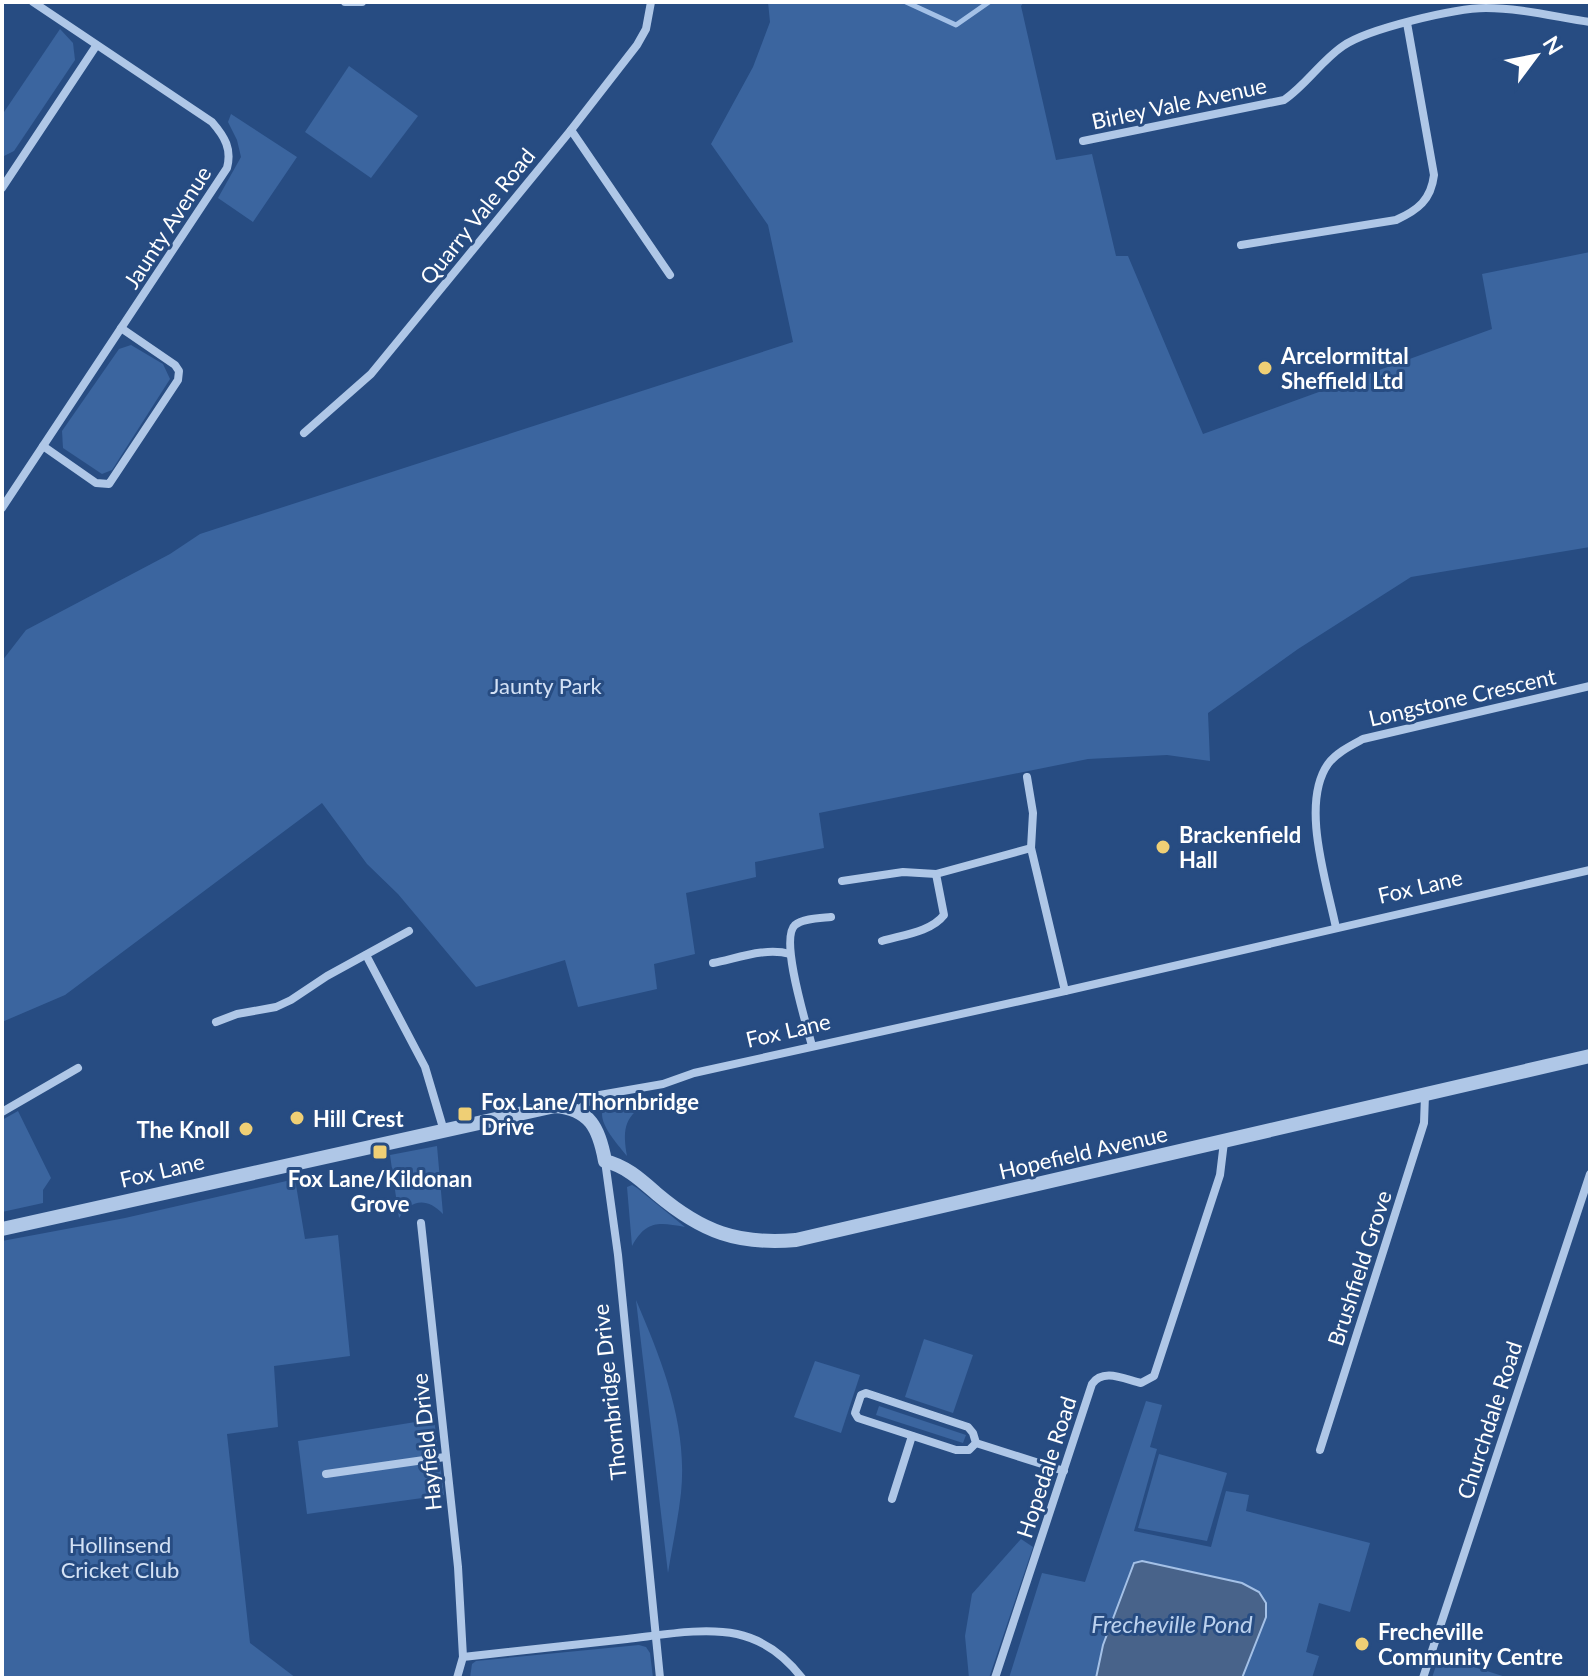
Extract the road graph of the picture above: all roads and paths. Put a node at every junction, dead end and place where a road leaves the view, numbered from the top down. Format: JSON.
{"nodes":[{"id":1,"x":33,"y":2,"type":"edge"},
{"id":2,"x":345,"y":2,"type":"edge"},
{"id":3,"x":362,"y":2,"type":"edge"},
{"id":4,"x":651,"y":2,"type":"edge"},
{"id":5,"x":1590,"y":22,"type":"edge"},
{"id":6,"x":1407,"y":23,"type":"junction"},
{"id":7,"x":96,"y":46,"type":"junction"},
{"id":8,"x":571,"y":130,"type":"junction"},
{"id":9,"x":1083,"y":141,"type":"dead end"},
{"id":10,"x":3,"y":186,"type":"edge"},
{"id":11,"x":1241,"y":245,"type":"dead end"},
{"id":12,"x":670,"y":275,"type":"dead end"},
{"id":13,"x":121,"y":328,"type":"junction"},
{"id":14,"x":304,"y":433,"type":"dead end"},
{"id":15,"x":43,"y":446,"type":"junction"},
{"id":16,"x":2,"y":508,"type":"edge"},
{"id":17,"x":1590,"y":686,"type":"edge"},
{"id":18,"x":1027,"y":777,"type":"dead end"},
{"id":19,"x":1031,"y":848,"type":"junction"},
{"id":20,"x":1590,"y":870,"type":"edge"},
{"id":21,"x":936,"y":874,"type":"junction"},
{"id":22,"x":842,"y":881,"type":"dead end"},
{"id":23,"x":831,"y":917,"type":"dead end"},
{"id":24,"x":1336,"y":928,"type":"junction"},
{"id":25,"x":409,"y":931,"type":"dead end"},
{"id":26,"x":882,"y":941,"type":"dead end"},
{"id":27,"x":790,"y":954,"type":"junction"},
{"id":28,"x":366,"y":955,"type":"junction"},
{"id":29,"x":713,"y":963,"type":"dead end"},
{"id":30,"x":1065,"y":991,"type":"junction"},
{"id":31,"x":216,"y":1022,"type":"dead end"},
{"id":32,"x":812,"y":1046,"type":"junction"},
{"id":33,"x":1590,"y":1056,"type":"edge"},
{"id":34,"x":78,"y":1068,"type":"dead end"},
{"id":35,"x":1425,"y":1095,"type":"junction"},
{"id":36,"x":578,"y":1111,"type":"junction"},
{"id":37,"x":2,"y":1112,"type":"edge"},
{"id":38,"x":444,"y":1131,"type":"junction"},
{"id":39,"x":1224,"y":1142,"type":"junction"},
{"id":40,"x":605,"y":1161,"type":"junction"},
{"id":41,"x":1590,"y":1174,"type":"edge"},
{"id":42,"x":421,"y":1223,"type":"dead end"},
{"id":43,"x":2,"y":1229,"type":"edge"},
{"id":44,"x":912,"y":1436,"type":"junction"},
{"id":45,"x":976,"y":1443,"type":"junction"},
{"id":46,"x":1320,"y":1450,"type":"dead end"},
{"id":47,"x":445,"y":1457,"type":"junction"},
{"id":48,"x":1064,"y":1471,"type":"junction"},
{"id":49,"x":326,"y":1474,"type":"dead end"},
{"id":50,"x":892,"y":1499,"type":"dead end"},
{"id":51,"x":656,"y":1636,"type":"junction"},
{"id":52,"x":463,"y":1657,"type":"junction"},
{"id":53,"x":457,"y":1678,"type":"edge"},
{"id":54,"x":660,"y":1678,"type":"edge"},
{"id":55,"x":802,"y":1678,"type":"edge"},
{"id":56,"x":995,"y":1678,"type":"edge"},
{"id":57,"x":1423,"y":1678,"type":"edge"}],
"edges":[{"from":1,"to":7,"type":"street","name":"Jaunty Avenue"},
{"from":2,"to":3,"type":"street"},
{"from":4,"to":8,"type":"street","name":"Quarry Vale Road"},
{"from":5,"to":6,"type":"street","name":"Birley Vale Avenue"},
{"from":6,"to":9,"type":"street","name":"Birley Vale Avenue"},
{"from":6,"to":11,"type":"street"},
{"from":7,"to":10,"type":"street"},
{"from":7,"to":13,"type":"street","name":"Jaunty Avenue"},
{"from":8,"to":12,"type":"street"},
{"from":8,"to":14,"type":"street","name":"Quarry Vale Road"},
{"from":13,"to":15,"type":"street","name":"Jaunty Avenue"},
{"from":13,"to":15,"type":"street"},
{"from":15,"to":16,"type":"street","name":"Jaunty Avenue"},
{"from":17,"to":24,"type":"street","name":"Longstone Crescent"},
{"from":18,"to":19,"type":"street"},
{"from":19,"to":21,"type":"street"},
{"from":19,"to":30,"type":"street"},
{"from":20,"to":24,"type":"street","name":"Fox Lane"},
{"from":21,"to":22,"type":"street"},
{"from":21,"to":26,"type":"street"},
{"from":23,"to":27,"type":"street"},
{"from":24,"to":30,"type":"street","name":"Fox Lane"},
{"from":25,"to":28,"type":"street"},
{"from":27,"to":29,"type":"street"},
{"from":27,"to":32,"type":"street"},
{"from":28,"to":31,"type":"street"},
{"from":28,"to":38,"type":"street"},
{"from":30,"to":32,"type":"street","name":"Fox Lane"},
{"from":32,"to":36,"type":"street","name":"Fox Lane"},
{"from":33,"to":35,"type":"street","name":"Hopefield Avenue"},
{"from":34,"to":37,"type":"street"},
{"from":35,"to":39,"type":"street","name":"Hopefield Avenue"},
{"from":35,"to":46,"type":"street","name":"Brushfield Grove"},
{"from":36,"to":38,"type":"street","name":"Fox Lane"},
{"from":36,"to":40,"type":"street","name":"Thornbridge Drive"},
{"from":38,"to":43,"type":"street","name":"Fox Lane"},
{"from":39,"to":40,"type":"street","name":"Hopefield Avenue"},
{"from":39,"to":48,"type":"street","name":"Hopedale Road"},
{"from":40,"to":51,"type":"street","name":"Thornbridge Drive"},
{"from":41,"to":57,"type":"street","name":"Churchdale Road"},
{"from":42,"to":47,"type":"street","name":"Hayfield Drive"},
{"from":44,"to":45,"type":"street"},
{"from":44,"to":45,"type":"street"},
{"from":44,"to":50,"type":"street"},
{"from":45,"to":48,"type":"street"},
{"from":47,"to":49,"type":"street"},
{"from":47,"to":52,"type":"street","name":"Hayfield Drive"},
{"from":48,"to":56,"type":"street","name":"Hopedale Road"},
{"from":51,"to":52,"type":"street"},
{"from":51,"to":54,"type":"street","name":"Thornbridge Drive"},
{"from":51,"to":55,"type":"street"},
{"from":52,"to":53,"type":"street","name":"Hayfield Drive"}]}
